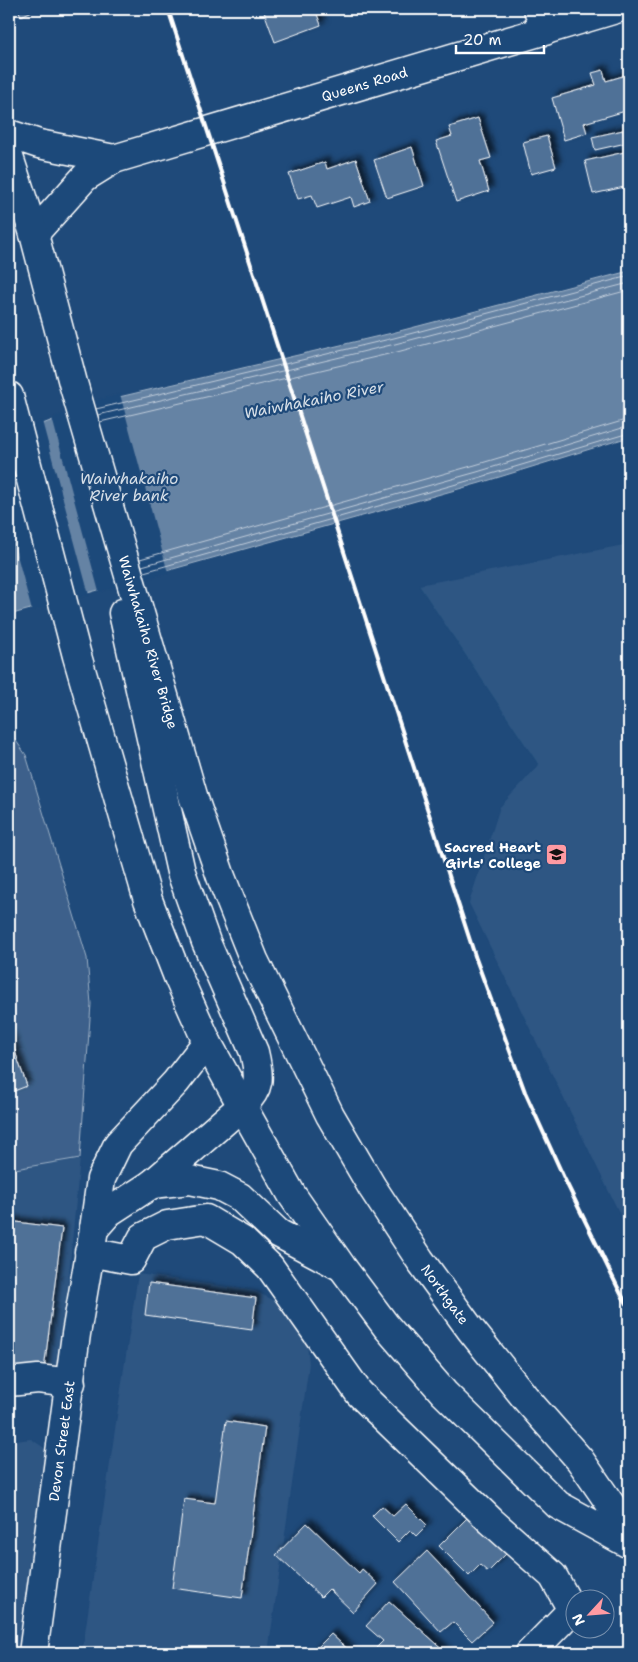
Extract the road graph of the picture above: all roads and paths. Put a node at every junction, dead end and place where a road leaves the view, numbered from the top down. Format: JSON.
{"nodes":[{"id":1,"x":616,"y":9,"type":"edge"},
{"id":2,"x":542,"y":20,"type":"edge"},
{"id":3,"x":9,"y":134,"type":"edge"},
{"id":4,"x":9,"y":157,"type":"edge"},
{"id":5,"x":114,"y":159,"type":"junction"},
{"id":6,"x":34,"y":234,"type":"junction"},
{"id":7,"x":9,"y":396,"type":"edge"},
{"id":8,"x":138,"y":639,"type":"junction"},
{"id":9,"x":292,"y":1039,"type":"joint"},
{"id":10,"x":207,"y":1042,"type":"junction"},
{"id":11,"x":242,"y":1106,"type":"junction"},
{"id":12,"x":152,"y":1184,"type":"junction"},
{"id":13,"x":92,"y":1241,"type":"junction"},
{"id":14,"x":342,"y":1267,"type":"junction"},
{"id":15,"x":9,"y":1382,"type":"edge"},
{"id":16,"x":71,"y":1383,"type":"junction"},
{"id":17,"x":629,"y":1531,"type":"edge"},
{"id":18,"x":629,"y":1544,"type":"edge"},
{"id":19,"x":33,"y":1653,"type":"edge"},
{"id":20,"x":530,"y":1653,"type":"edge"}],
"edges":[{"from":1,"to":2,"type":"main road","name":"Queens Road"},
{"from":2,"to":5,"type":"main road","name":"Queens Road"},
{"from":3,"to":5,"type":"main road","name":"Queens Road"},
{"from":4,"to":6,"type":"main road"},
{"from":5,"to":6,"type":"main road","name":"Queens Road"},
{"from":6,"to":8,"type":"main road"},
{"from":7,"to":10,"type":"main road"},
{"from":8,"to":9,"type":"main road","name":"Waiwhakaiho River Bridge"},
{"from":8,"to":11,"type":"main road"},
{"from":9,"to":17,"type":"main road","name":"Northgate"},
{"from":10,"to":11,"type":"main road"},
{"from":10,"to":13,"type":"main road","name":"Devon Street East"},
{"from":11,"to":12,"type":"main road"},
{"from":11,"to":14,"type":"main road"},
{"from":12,"to":13,"type":"main road"},
{"from":12,"to":14,"type":"main road"},
{"from":13,"to":16,"type":"main road","name":"Devon Street East"},
{"from":13,"to":20,"type":"main road"},
{"from":14,"to":18,"type":"main road"},
{"from":15,"to":16,"type":"main road"},
{"from":16,"to":19,"type":"main road","name":"Devon Street East"}]}
